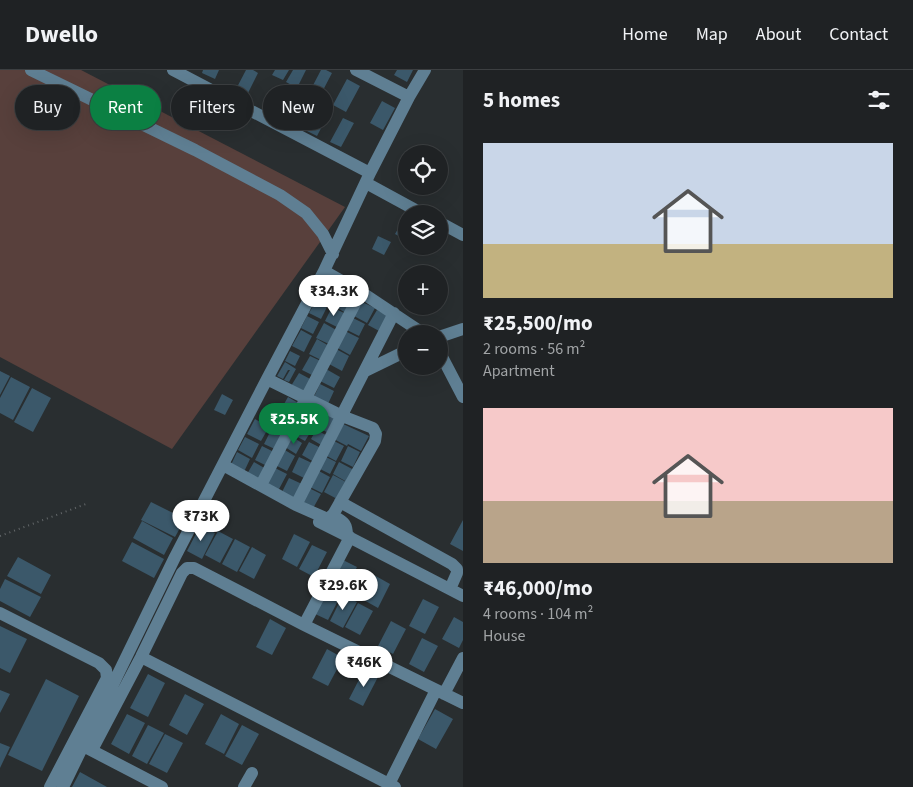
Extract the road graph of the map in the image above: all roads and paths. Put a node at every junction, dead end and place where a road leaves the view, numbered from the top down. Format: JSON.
{"nodes":[{"id":1,"x":31,"y":70,"type":"edge"},
{"id":2,"x":173,"y":70,"type":"edge"},
{"id":3,"x":356,"y":70,"type":"edge"},
{"id":4,"x":425,"y":70,"type":"edge"},
{"id":5,"x":409,"y":97,"type":"junction"},
{"id":6,"x":368,"y":178,"type":"junction"},
{"id":7,"x":409,"y":205,"type":"edge"},
{"id":8,"x":448,"y":227,"type":"edge"},
{"id":9,"x":463,"y":235,"type":"edge"},
{"id":10,"x":333,"y":254,"type":"junction"},
{"id":11,"x":324,"y":271,"type":"junction"},
{"id":12,"x":361,"y":292,"type":"junction"},
{"id":13,"x":394,"y":314,"type":"junction"},
{"id":14,"x":410,"y":325,"type":"edge"},
{"id":15,"x":463,"y":328,"type":"edge"},
{"id":16,"x":448,"y":333,"type":"edge"},
{"id":17,"x":398,"y":355,"type":"edge"},
{"id":18,"x":448,"y":368,"type":"edge"},
{"id":19,"x":365,"y":371,"type":"junction"},
{"id":20,"x":267,"y":379,"type":"junction"},
{"id":21,"x":463,"y":397,"type":"edge"},
{"id":22,"x":306,"y":399,"type":"junction"},
{"id":23,"x":342,"y":416,"type":"junction"},
{"id":24,"x":223,"y":465,"type":"junction"},
{"id":25,"x":261,"y":485,"type":"junction"},
{"id":26,"x":340,"y":502,"type":"junction"},
{"id":27,"x":86,"y":504,"type":"dead end"},
{"id":28,"x":296,"y":505,"type":"junction"},
{"id":29,"x":332,"y":515,"type":"junction"},
{"id":30,"x":310,"y":518,"type":"dead end"},
{"id":31,"x":0,"y":536,"type":"edge"},
{"id":32,"x":349,"y":536,"type":"junction"},
{"id":33,"x":450,"y":589,"type":"junction"},
{"id":34,"x":463,"y":596,"type":"edge"},
{"id":35,"x":0,"y":613,"type":"edge"},
{"id":36,"x":304,"y":625,"type":"junction"},
{"id":37,"x":141,"y":658,"type":"junction"},
{"id":38,"x":463,"y":658,"type":"edge"},
{"id":39,"x":440,"y":692,"type":"junction"},
{"id":40,"x":463,"y":703,"type":"edge"},
{"id":41,"x":87,"y":748,"type":"junction"},
{"id":42,"x":252,"y":773,"type":"dead end"},
{"id":43,"x":392,"y":785,"type":"edge"},
{"id":44,"x":50,"y":787,"type":"edge"},
{"id":45,"x":63,"y":787,"type":"edge"},
{"id":46,"x":162,"y":787,"type":"edge"},
{"id":47,"x":244,"y":787,"type":"edge"}],
"edges":[{"from":1,"to":10,"type":"street"},
{"from":2,"to":6,"type":"street"},
{"from":3,"to":5,"type":"street"},
{"from":4,"to":5,"type":"street"},
{"from":5,"to":6,"type":"street"},
{"from":6,"to":7,"type":"street"},
{"from":6,"to":10,"type":"street"},
{"from":8,"to":9,"type":"street"},
{"from":10,"to":11,"type":"street"},
{"from":11,"to":12,"type":"street"},
{"from":11,"to":20,"type":"street"},
{"from":12,"to":13,"type":"street"},
{"from":12,"to":22,"type":"street"},
{"from":13,"to":14,"type":"street"},
{"from":13,"to":19,"type":"street"},
{"from":15,"to":16,"type":"street"},
{"from":17,"to":19,"type":"street"},
{"from":18,"to":21,"type":"street"},
{"from":19,"to":23,"type":"street"},
{"from":20,"to":22,"type":"street"},
{"from":20,"to":24,"type":"street"},
{"from":22,"to":23,"type":"street"},
{"from":22,"to":25,"type":"street"},
{"from":23,"to":26,"type":"street"},
{"from":23,"to":28,"type":"street"},
{"from":24,"to":25,"type":"street"},
{"from":24,"to":41,"type":"street"},
{"from":25,"to":28,"type":"street"},
{"from":26,"to":29,"type":"street"},
{"from":26,"to":33,"type":"street"},
{"from":27,"to":31,"type":"path"},
{"from":28,"to":29,"type":"street"},
{"from":29,"to":32,"type":"street"},
{"from":30,"to":32,"type":"street"},
{"from":32,"to":33,"type":"street"},
{"from":32,"to":36,"type":"street"},
{"from":33,"to":34,"type":"street"},
{"from":35,"to":44,"type":"street"},
{"from":36,"to":37,"type":"street"},
{"from":36,"to":39,"type":"street"},
{"from":37,"to":41,"type":"street"},
{"from":37,"to":43,"type":"street"},
{"from":38,"to":39,"type":"street"},
{"from":39,"to":40,"type":"street"},
{"from":39,"to":43,"type":"street"},
{"from":41,"to":45,"type":"street"},
{"from":41,"to":46,"type":"street"},
{"from":42,"to":47,"type":"street"}]}
